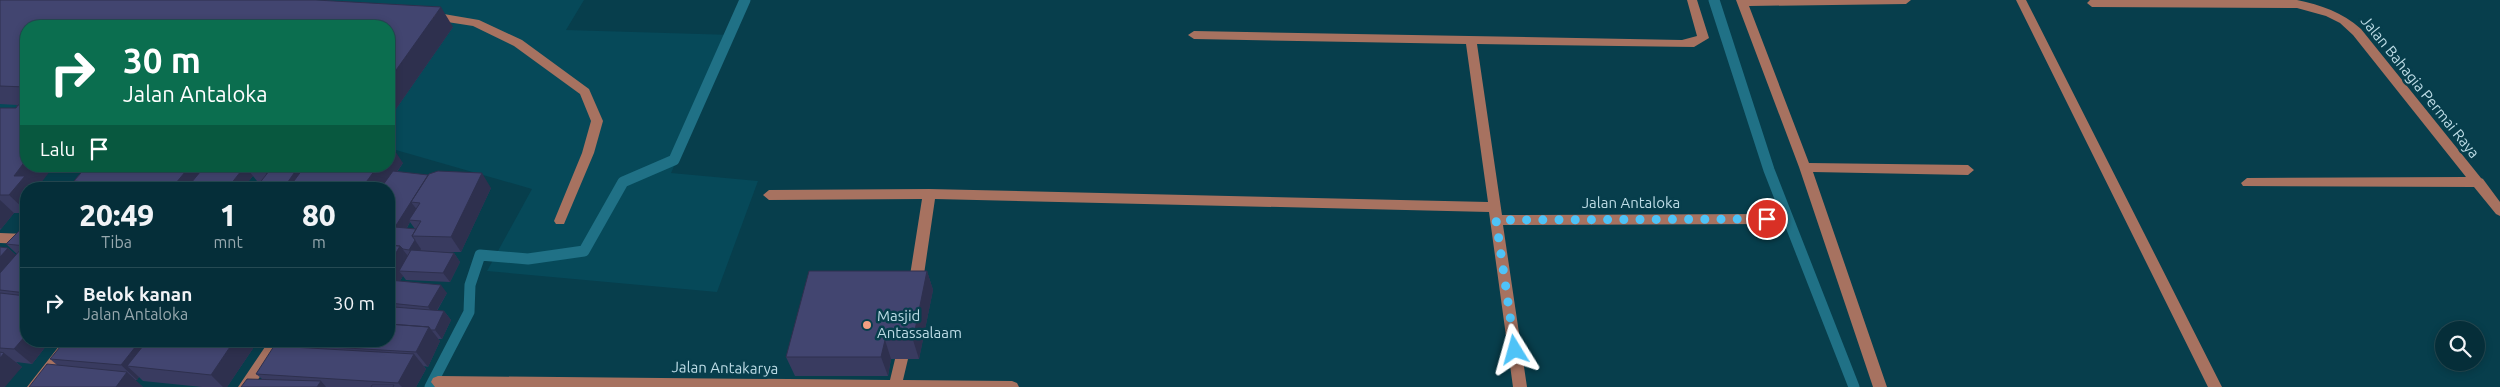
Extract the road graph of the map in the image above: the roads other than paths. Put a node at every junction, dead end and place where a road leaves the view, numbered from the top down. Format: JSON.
{"nodes":[{"id":1,"x":1692,"y":0,"type":"edge"},
{"id":2,"x":1906,"y":0,"type":"edge"},
{"id":3,"x":2021,"y":0,"type":"edge"},
{"id":4,"x":1741,"y":1,"type":"edge"},
{"id":5,"x":2092,"y":3,"type":"dead end"},
{"id":6,"x":423,"y":14,"type":"edge"},
{"id":7,"x":1194,"y":34,"type":"dead end"},
{"id":8,"x":1471,"y":41,"type":"junction"},
{"id":9,"x":1805,"y":167,"type":"junction"},
{"id":10,"x":1968,"y":170,"type":"dead end"},
{"id":11,"x":2479,"y":182,"type":"junction"},
{"id":12,"x":2247,"y":184,"type":"dead end"},
{"id":13,"x":769,"y":194,"type":"dead end"},
{"id":14,"x":929,"y":194,"type":"junction"},
{"id":15,"x":2500,"y":211,"type":"edge"},
{"id":16,"x":1495,"y":213,"type":"junction"},
{"id":17,"x":1767,"y":219,"type":"dead end"},
{"id":18,"x":560,"y":221,"type":"dead end"},
{"id":19,"x":0,"y":238,"type":"edge"},
{"id":20,"x":20,"y":239,"type":"edge"},
{"id":21,"x":914,"y":290,"type":"edge"},
{"id":22,"x":66,"y":347,"type":"edge"},
{"id":23,"x":273,"y":347,"type":"edge"},
{"id":24,"x":901,"y":359,"type":"edge"},
{"id":25,"x":438,"y":382,"type":"dead end"},
{"id":26,"x":34,"y":387,"type":"edge"},
{"id":27,"x":245,"y":387,"type":"edge"},
{"id":28,"x":895,"y":387,"type":"edge"},
{"id":29,"x":1012,"y":387,"type":"edge"},
{"id":30,"x":1520,"y":387,"type":"edge"},
{"id":31,"x":1880,"y":387,"type":"edge"},
{"id":32,"x":2216,"y":387,"type":"edge"}],
"edges":[{"from":1,"to":8,"type":"street"},
{"from":2,"to":4,"type":"street"},
{"from":3,"to":32,"type":"street"},
{"from":4,"to":9,"type":"street"},
{"from":5,"to":11,"type":"street","name":"Jalan Bahagia Permai Raya"},
{"from":6,"to":18,"type":"street"},
{"from":7,"to":8,"type":"street"},
{"from":8,"to":16,"type":"street"},
{"from":9,"to":10,"type":"street"},
{"from":9,"to":31,"type":"street"},
{"from":11,"to":12,"type":"street"},
{"from":11,"to":15,"type":"street","name":"Jalan Bahagia Permai Raya"},
{"from":13,"to":14,"type":"street","name":"Jalan Antaloka"},
{"from":14,"to":16,"type":"street","name":"Jalan Antaloka"},
{"from":14,"to":21,"type":"street"},
{"from":16,"to":17,"type":"street","name":"Jalan Antaloka"},
{"from":16,"to":30,"type":"street"},
{"from":19,"to":20,"type":"street"},
{"from":22,"to":26,"type":"street"},
{"from":23,"to":27,"type":"street"},
{"from":24,"to":28,"type":"street"},
{"from":25,"to":28,"type":"street","name":"Jalan Antakarya"},
{"from":28,"to":29,"type":"street","name":"Jalan Antakarya"}]}
